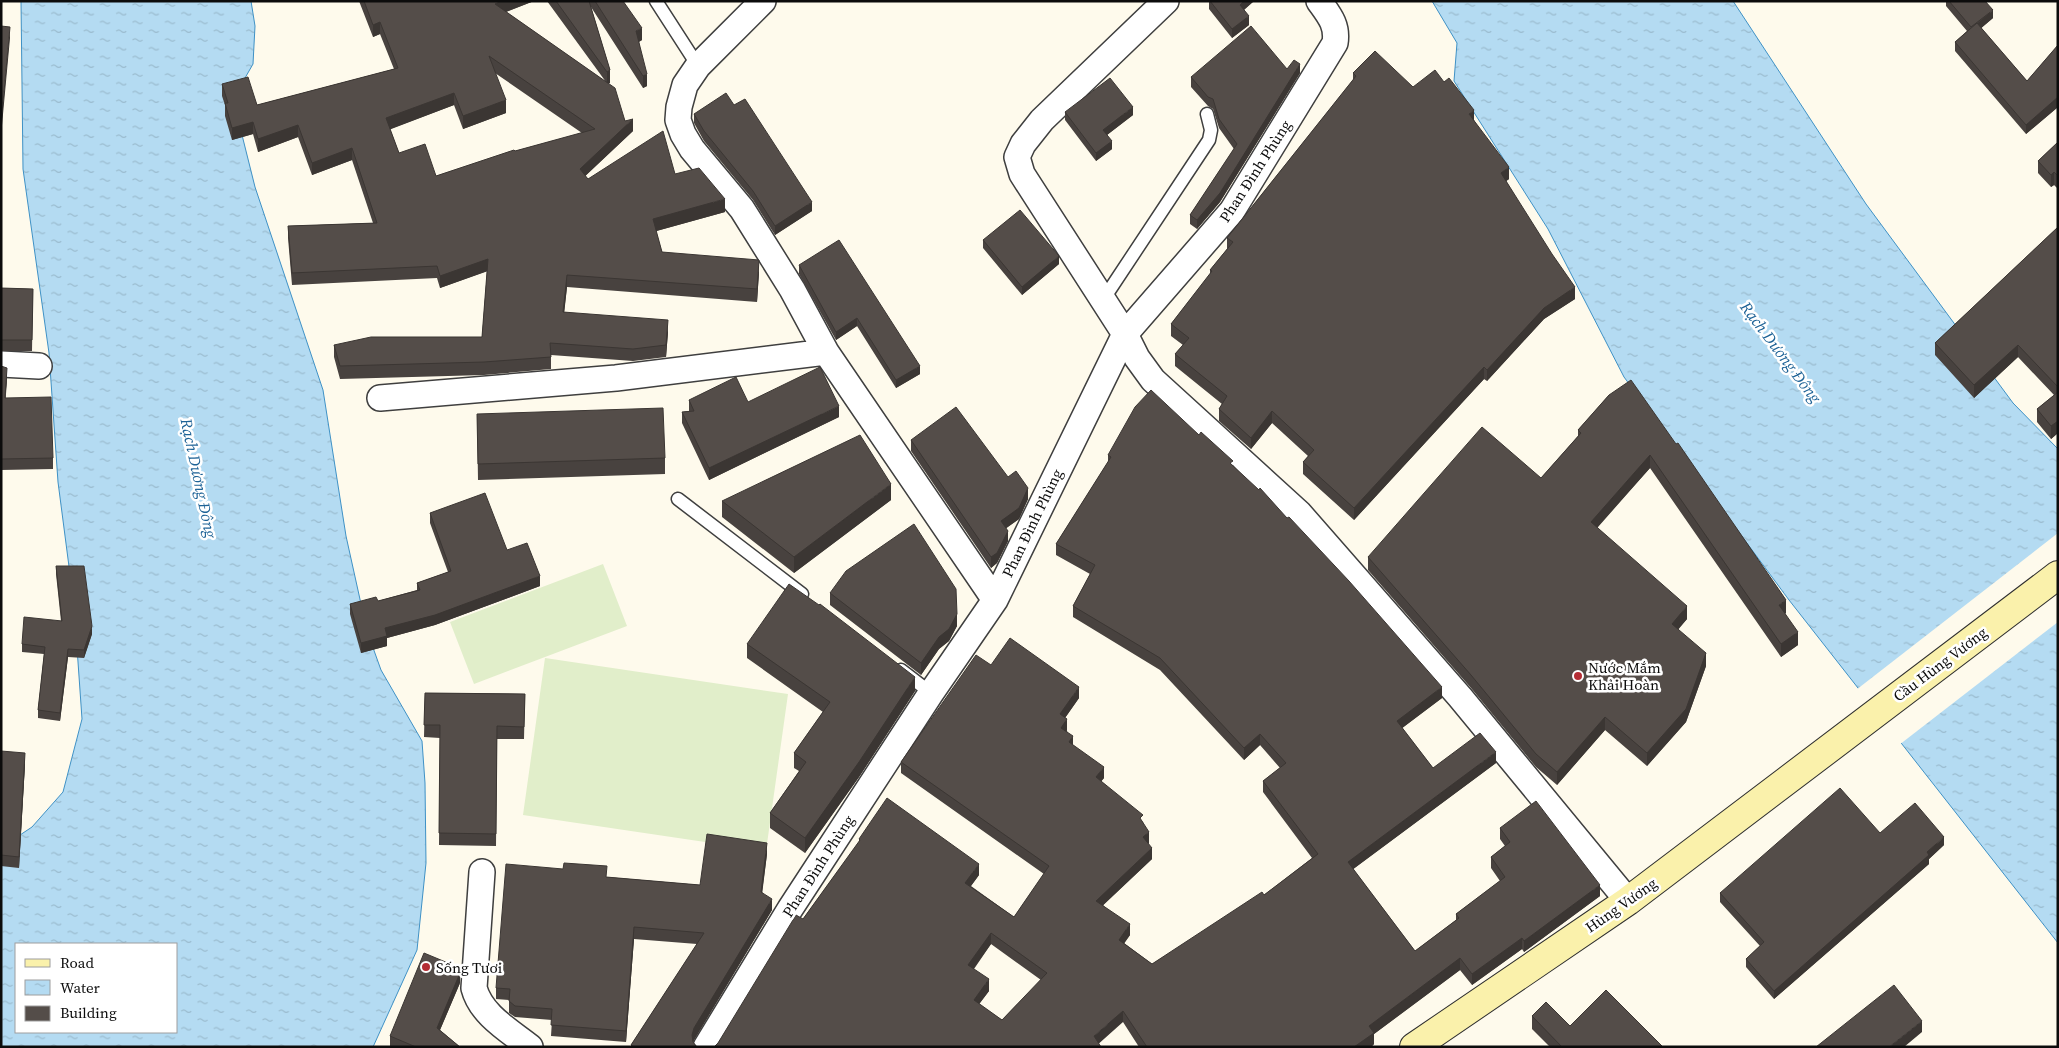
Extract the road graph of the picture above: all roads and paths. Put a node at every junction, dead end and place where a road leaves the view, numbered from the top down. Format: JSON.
{"nodes":[{"id":1,"x":656,"y":1,"type":"edge"},
{"id":2,"x":763,"y":1,"type":"edge"},
{"id":3,"x":1166,"y":1,"type":"edge"},
{"id":4,"x":1319,"y":1,"type":"edge"},
{"id":5,"x":698,"y":66,"type":"junction"},
{"id":6,"x":1207,"y":114,"type":"dead end"},
{"id":7,"x":1103,"y":300,"type":"junction"},
{"id":8,"x":1125,"y":334,"type":"junction"},
{"id":9,"x":826,"y":352,"type":"junction"},
{"id":10,"x":1,"y":364,"type":"edge"},
{"id":11,"x":39,"y":366,"type":"dead end"},
{"id":12,"x":380,"y":398,"type":"dead end"},
{"id":13,"x":678,"y":499,"type":"dead end"},
{"id":14,"x":2058,"y":575,"type":"edge"},
{"id":15,"x":995,"y":600,"type":"junction"},
{"id":16,"x":812,"y":602,"type":"edge"},
{"id":17,"x":892,"y":662,"type":"edge"},
{"id":18,"x":931,"y":693,"type":"junction"},
{"id":19,"x":1822,"y":754,"type":"joint"},
{"id":20,"x":482,"y":872,"type":"dead end"},
{"id":21,"x":1628,"y":902,"type":"junction"},
{"id":22,"x":530,"y":1047,"type":"edge"},
{"id":23,"x":706,"y":1047,"type":"edge"},
{"id":24,"x":1414,"y":1047,"type":"edge"}],
"edges":[{"from":1,"to":5,"type":"lane"},
{"from":2,"to":5,"type":"street"},
{"from":3,"to":7,"type":"street"},
{"from":4,"to":8,"type":"street","name":"Phan Đình Phùng"},
{"from":5,"to":9,"type":"street"},
{"from":6,"to":7,"type":"lane"},
{"from":7,"to":8,"type":"street"},
{"from":8,"to":15,"type":"street","name":"Phan Đình Phùng"},
{"from":8,"to":21,"type":"street"},
{"from":9,"to":12,"type":"street"},
{"from":9,"to":15,"type":"street"},
{"from":10,"to":11,"type":"street"},
{"from":13,"to":16,"type":"lane"},
{"from":14,"to":19,"type":"main road","name":"Cầu Hùng Vương"},
{"from":15,"to":18,"type":"street","name":"Phan Đình Phùng"},
{"from":17,"to":18,"type":"lane"},
{"from":18,"to":23,"type":"street","name":"Phan Đình Phùng"},
{"from":19,"to":21,"type":"main road","name":"Hùng Vương"},
{"from":20,"to":22,"type":"street"},
{"from":21,"to":24,"type":"main road","name":"Hùng Vương"}]}
